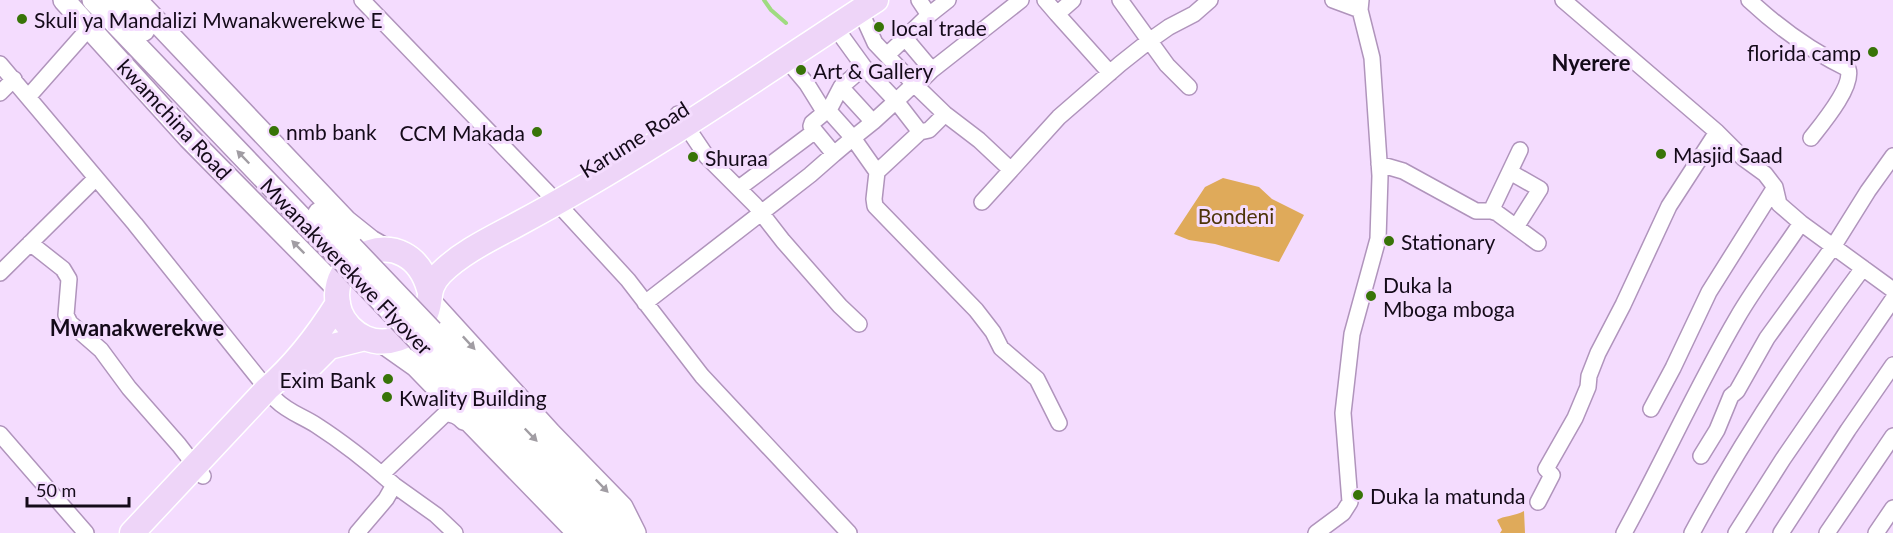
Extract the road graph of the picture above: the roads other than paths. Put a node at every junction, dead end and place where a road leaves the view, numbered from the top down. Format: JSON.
{"nodes":[{"id":1,"x":64,"y":0,"type":"edge"},
{"id":2,"x":93,"y":0,"type":"edge"},
{"id":3,"x":116,"y":0,"type":"edge"},
{"id":4,"x":136,"y":0,"type":"edge"},
{"id":5,"x":362,"y":0,"type":"edge"},
{"id":6,"x":919,"y":0,"type":"edge"},
{"id":7,"x":948,"y":0,"type":"edge"},
{"id":8,"x":1021,"y":0,"type":"edge"},
{"id":9,"x":1045,"y":0,"type":"edge"},
{"id":10,"x":1073,"y":0,"type":"edge"},
{"id":11,"x":1120,"y":0,"type":"edge"},
{"id":12,"x":1210,"y":0,"type":"edge"},
{"id":13,"x":1333,"y":0,"type":"edge"},
{"id":14,"x":1563,"y":0,"type":"edge"},
{"id":15,"x":1749,"y":0,"type":"edge"},
{"id":16,"x":862,"y":4,"type":"edge"},
{"id":17,"x":1361,"y":5,"type":"edge"},
{"id":18,"x":1057,"y":14,"type":"junction"},
{"id":19,"x":930,"y":15,"type":"junction"},
{"id":20,"x":90,"y":27,"type":"junction"},
{"id":21,"x":835,"y":27,"type":"junction"},
{"id":22,"x":905,"y":38,"type":"junction"},
{"id":23,"x":1149,"y":41,"type":"junction"},
{"id":24,"x":887,"y":55,"type":"junction"},
{"id":25,"x":786,"y":59,"type":"junction"},
{"id":26,"x":0,"y":64,"type":"edge"},
{"id":27,"x":864,"y":68,"type":"junction"},
{"id":28,"x":932,"y":70,"type":"junction"},
{"id":29,"x":1110,"y":73,"type":"junction"},
{"id":30,"x":14,"y":79,"type":"junction"},
{"id":31,"x":915,"y":85,"type":"junction"},
{"id":32,"x":841,"y":87,"type":"junction"},
{"id":33,"x":1189,"y":87,"type":"dead end"},
{"id":34,"x":0,"y":93,"type":"edge"},
{"id":35,"x":29,"y":96,"type":"junction"},
{"id":36,"x":896,"y":101,"type":"junction"},
{"id":37,"x":826,"y":112,"type":"junction"},
{"id":38,"x":945,"y":114,"type":"junction"},
{"id":39,"x":682,"y":120,"type":"junction"},
{"id":40,"x":873,"y":122,"type":"junction"},
{"id":41,"x":815,"y":131,"type":"junction"},
{"id":42,"x":920,"y":132,"type":"junction"},
{"id":43,"x":1717,"y":132,"type":"junction"},
{"id":44,"x":853,"y":138,"type":"junction"},
{"id":45,"x":1811,"y":138,"type":"dead end"},
{"id":46,"x":1520,"y":150,"type":"dead end"},
{"id":47,"x":834,"y":154,"type":"junction"},
{"id":48,"x":1893,"y":156,"type":"edge"},
{"id":49,"x":1379,"y":164,"type":"junction"},
{"id":50,"x":1011,"y":170,"type":"junction"},
{"id":51,"x":877,"y":172,"type":"junction"},
{"id":52,"x":1510,"y":172,"type":"junction"},
{"id":53,"x":96,"y":178,"type":"junction"},
{"id":54,"x":1775,"y":187,"type":"junction"},
{"id":55,"x":739,"y":188,"type":"junction"},
{"id":56,"x":552,"y":198,"type":"junction"},
{"id":57,"x":982,"y":202,"type":"dead end"},
{"id":58,"x":1491,"y":211,"type":"junction"},
{"id":59,"x":762,"y":213,"type":"junction"},
{"id":60,"x":1801,"y":223,"type":"junction"},
{"id":61,"x":1516,"y":227,"type":"junction"},
{"id":62,"x":30,"y":243,"type":"junction"},
{"id":63,"x":1539,"y":243,"type":"dead end"},
{"id":64,"x":1833,"y":247,"type":"junction"},
{"id":65,"x":385,"y":249,"type":"junction"},
{"id":66,"x":347,"y":254,"type":"junction"},
{"id":67,"x":409,"y":257,"type":"junction"},
{"id":68,"x":1863,"y":268,"type":"junction"},
{"id":69,"x":0,"y":273,"type":"edge"},
{"id":70,"x":1893,"y":290,"type":"edge"},
{"id":71,"x":429,"y":295,"type":"junction"},
{"id":72,"x":338,"y":296,"type":"junction"},
{"id":73,"x":1893,"y":299,"type":"edge"},
{"id":74,"x":645,"y":303,"type":"junction"},
{"id":75,"x":859,"y":324,"type":"dead end"},
{"id":76,"x":426,"y":337,"type":"junction"},
{"id":77,"x":374,"y":340,"type":"junction"},
{"id":78,"x":1893,"y":365,"type":"edge"},
{"id":79,"x":272,"y":395,"type":"junction"},
{"id":80,"x":1651,"y":409,"type":"dead end"},
{"id":81,"x":1059,"y":423,"type":"dead end"},
{"id":82,"x":0,"y":434,"type":"edge"},
{"id":83,"x":1893,"y":436,"type":"edge"},
{"id":84,"x":1701,"y":456,"type":"dead end"},
{"id":85,"x":198,"y":472,"type":"junction"},
{"id":86,"x":382,"y":474,"type":"junction"},
{"id":87,"x":394,"y":485,"type":"junction"},
{"id":88,"x":1538,"y":502,"type":"dead end"},
{"id":89,"x":1893,"y":507,"type":"edge"},
{"id":90,"x":86,"y":533,"type":"edge"},
{"id":91,"x":132,"y":533,"type":"edge"},
{"id":92,"x":149,"y":533,"type":"edge"},
{"id":93,"x":357,"y":533,"type":"edge"},
{"id":94,"x":455,"y":533,"type":"edge"},
{"id":95,"x":564,"y":533,"type":"edge"},
{"id":96,"x":578,"y":533,"type":"edge"},
{"id":97,"x":601,"y":533,"type":"edge"},
{"id":98,"x":624,"y":533,"type":"edge"},
{"id":99,"x":635,"y":533,"type":"edge"},
{"id":100,"x":849,"y":533,"type":"edge"},
{"id":101,"x":1316,"y":533,"type":"edge"},
{"id":102,"x":1624,"y":533,"type":"edge"},
{"id":103,"x":1692,"y":533,"type":"edge"},
{"id":104,"x":1736,"y":533,"type":"edge"},
{"id":105,"x":1781,"y":533,"type":"edge"},
{"id":106,"x":1827,"y":533,"type":"edge"},
{"id":107,"x":1876,"y":533,"type":"edge"}],
"edges":[{"from":1,"to":20,"type":"main road","name":"kwamchina Road"},
{"from":66,"to":2,"type":"main road","name":"Mwanakwerekwe Flyover","one_way":true},
{"from":3,"to":66,"type":"main road","name":"Mwanakwerekwe Flyover"},
{"from":4,"to":65,"type":"main road"},
{"from":5,"to":56,"type":"street"},
{"from":6,"to":19,"type":"street"},
{"from":7,"to":19,"type":"street"},
{"from":8,"to":28,"type":"street"},
{"from":9,"to":18,"type":"street"},
{"from":10,"to":18,"type":"street"},
{"from":11,"to":23,"type":"street"},
{"from":12,"to":23,"type":"street"},
{"from":13,"to":17,"type":"street"},
{"from":14,"to":43,"type":"street"},
{"from":15,"to":45,"type":"street"},
{"from":16,"to":21,"type":"main road"},
{"from":16,"to":24,"type":"street"},
{"from":16,"to":39,"type":"main road","name":"Karume Road"},
{"from":17,"to":49,"type":"street"},
{"from":18,"to":29,"type":"street"},
{"from":19,"to":22,"type":"street"},
{"from":20,"to":35,"type":"street"},
{"from":72,"to":20,"type":"main road","name":"kwamchina Road","one_way":true},
{"from":21,"to":25,"type":"main road"},
{"from":21,"to":27,"type":"street"},
{"from":22,"to":24,"type":"street"},
{"from":22,"to":28,"type":"street"},
{"from":23,"to":29,"type":"street"},
{"from":23,"to":33,"type":"street"},
{"from":24,"to":31,"type":"street"},
{"from":25,"to":37,"type":"street"},
{"from":25,"to":39,"type":"main road"},
{"from":26,"to":30,"type":"street"},
{"from":27,"to":32,"type":"street"},
{"from":27,"to":36,"type":"street"},
{"from":28,"to":31,"type":"street"},
{"from":29,"to":50,"type":"street"},
{"from":30,"to":34,"type":"street"},
{"from":30,"to":35,"type":"street"},
{"from":31,"to":36,"type":"street"},
{"from":31,"to":38,"type":"street"},
{"from":32,"to":37,"type":"street"},
{"from":32,"to":40,"type":"street"},
{"from":35,"to":53,"type":"street"},
{"from":36,"to":40,"type":"street"},
{"from":36,"to":42,"type":"street"},
{"from":37,"to":41,"type":"street"},
{"from":37,"to":44,"type":"street"},
{"from":38,"to":42,"type":"street"},
{"from":38,"to":50,"type":"street"},
{"from":39,"to":55,"type":"street"},
{"from":39,"to":56,"type":"main road","name":"Karume Road"},
{"from":40,"to":44,"type":"street"},
{"from":41,"to":47,"type":"street"},
{"from":41,"to":55,"type":"street"},
{"from":42,"to":51,"type":"street"},
{"from":43,"to":54,"type":"street"},
{"from":43,"to":88,"type":"street"},
{"from":44,"to":47,"type":"street"},
{"from":44,"to":51,"type":"street"},
{"from":46,"to":52,"type":"street"},
{"from":47,"to":59,"type":"street"},
{"from":48,"to":64,"type":"street"},
{"from":49,"to":58,"type":"street"},
{"from":49,"to":101,"type":"street"},
{"from":50,"to":57,"type":"street"},
{"from":51,"to":81,"type":"street"},
{"from":52,"to":58,"type":"street"},
{"from":52,"to":61,"type":"street"},
{"from":53,"to":62,"type":"street"},
{"from":53,"to":79,"type":"street"},
{"from":54,"to":60,"type":"street"},
{"from":54,"to":80,"type":"street"},
{"from":55,"to":59,"type":"street"},
{"from":56,"to":67,"type":"main road","name":"Karume Road"},
{"from":56,"to":71,"type":"main road"},
{"from":56,"to":74,"type":"street"},
{"from":58,"to":61,"type":"street"},
{"from":59,"to":74,"type":"street"},
{"from":59,"to":75,"type":"street"},
{"from":60,"to":64,"type":"street"},
{"from":60,"to":102,"type":"street"},
{"from":61,"to":63,"type":"street"},
{"from":62,"to":69,"type":"street"},
{"from":62,"to":85,"type":"street"},
{"from":64,"to":68,"type":"street"},
{"from":64,"to":84,"type":"street"},
{"from":65,"to":67,"type":"main road"},
{"from":65,"to":72,"type":"main road"},
{"from":66,"to":76,"type":"main road","name":"Mwanakwerekwe Flyover","bridge":true},
{"from":67,"to":71,"type":"main road"},
{"from":68,"to":70,"type":"street"},
{"from":68,"to":103,"type":"street"},
{"from":71,"to":77,"type":"main road"},
{"from":71,"to":99,"type":"main road","one_way":true},
{"from":72,"to":77,"type":"main road"},
{"from":72,"to":79,"type":"main road"},
{"from":73,"to":104,"type":"street"},
{"from":74,"to":100,"type":"street"},
{"from":76,"to":97,"type":"main road","name":"Mwanakwerekwe Flyover"},
{"from":76,"to":98,"type":"main road","name":"Mwanakwerekwe Flyover","one_way":true},
{"from":77,"to":79,"type":"main road"},
{"from":77,"to":96,"type":"main road"},
{"from":78,"to":105,"type":"street"},
{"from":79,"to":85,"type":"main road"},
{"from":79,"to":86,"type":"street"},
{"from":82,"to":90,"type":"street"},
{"from":83,"to":106,"type":"street"},
{"from":85,"to":91,"type":"main road"},
{"from":85,"to":92,"type":"main road"},
{"from":86,"to":87,"type":"street"},
{"from":86,"to":95,"type":"street"},
{"from":87,"to":93,"type":"street"},
{"from":87,"to":94,"type":"street"},
{"from":89,"to":107,"type":"street"}]}
